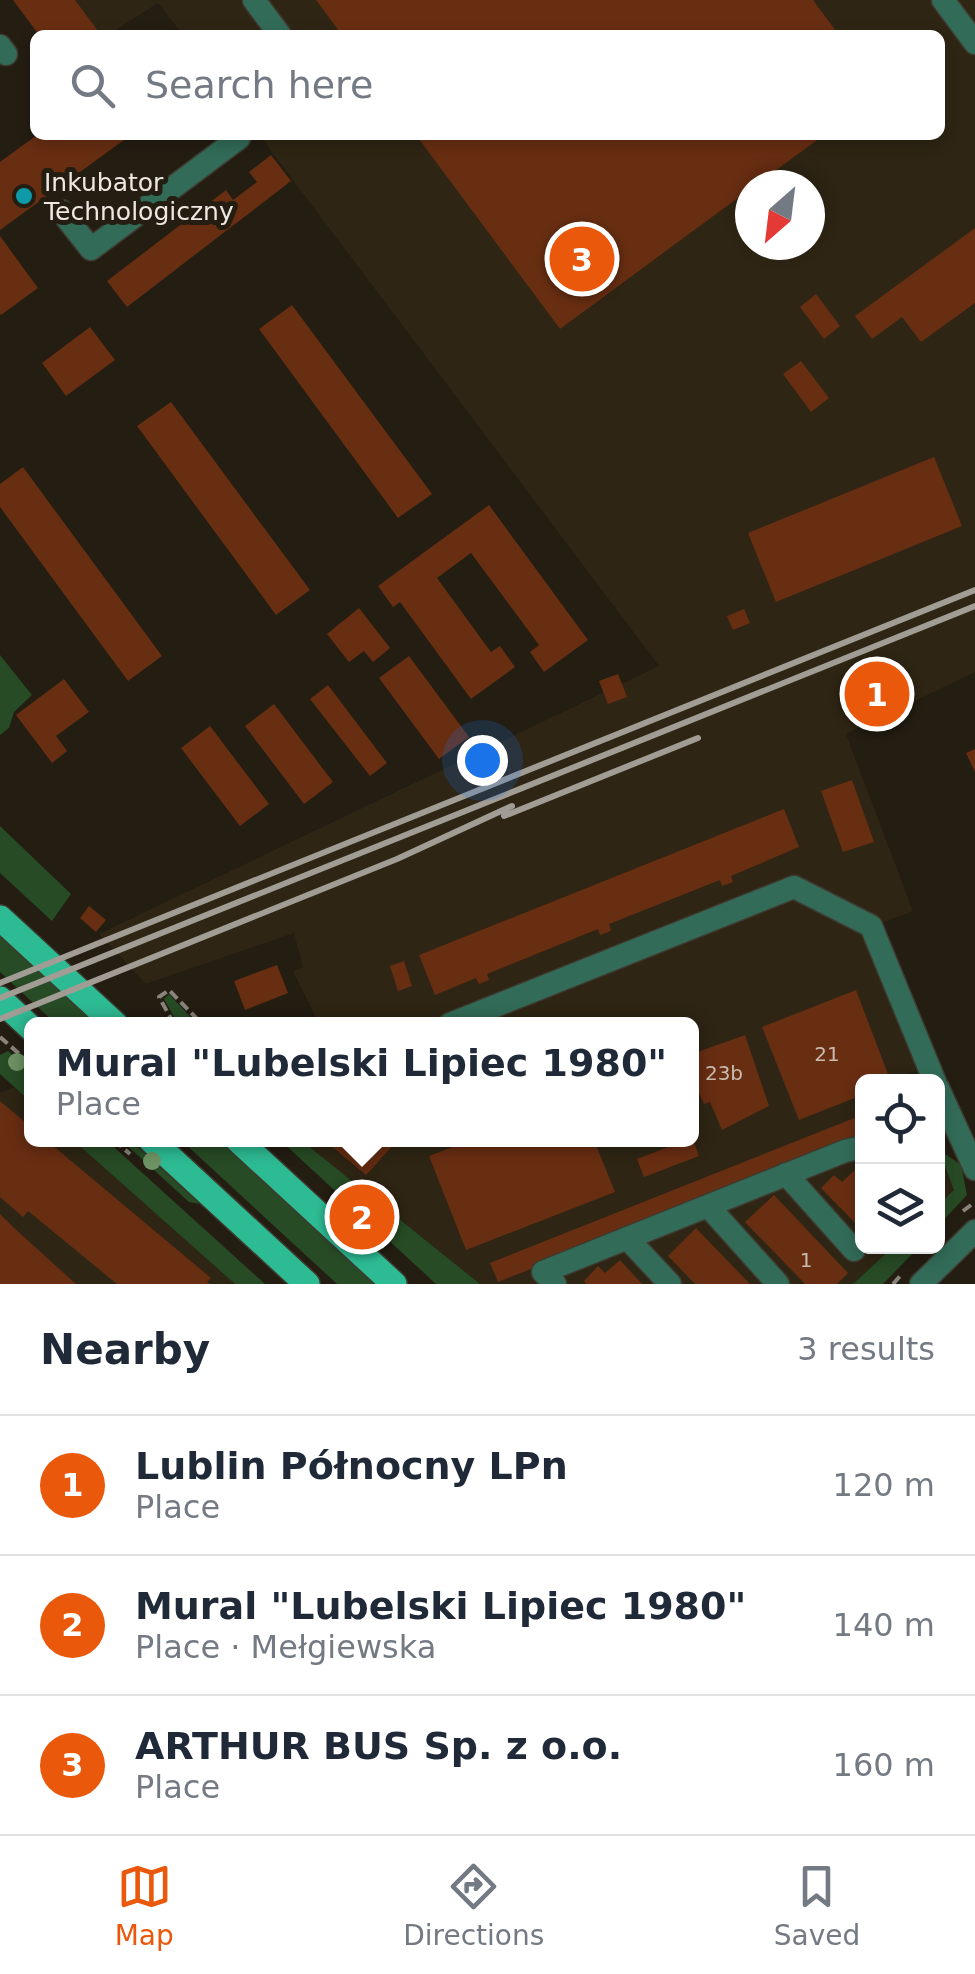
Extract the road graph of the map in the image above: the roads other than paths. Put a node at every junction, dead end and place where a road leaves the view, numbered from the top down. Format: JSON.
{"nodes":[{"id":1,"x":254,"y":0,"type":"edge"},
{"id":2,"x":943,"y":0,"type":"edge"},
{"id":3,"x":276,"y":30,"type":"edge"},
{"id":4,"x":975,"y":43,"type":"edge"},
{"id":5,"x":236,"y":140,"type":"edge"},
{"id":6,"x":61,"y":211,"type":"dead end"},
{"id":7,"x":0,"y":918,"type":"edge"},
{"id":8,"x":0,"y":999,"type":"edge"},
{"id":9,"x":107,"y":1017,"type":"edge"},
{"id":10,"x":468,"y":1017,"type":"edge"},
{"id":11,"x":24,"y":1021,"type":"edge"},
{"id":12,"x":931,"y":1074,"type":"edge"},
{"id":13,"x":946,"y":1129,"type":"edge"},
{"id":14,"x":160,"y":1147,"type":"edge"},
{"id":15,"x":246,"y":1147,"type":"edge"},
{"id":16,"x":855,"y":1150,"type":"edge"},
{"id":17,"x":975,"y":1169,"type":"edge"},
{"id":18,"x":786,"y":1174,"type":"junction"},
{"id":19,"x":708,"y":1206,"type":"junction"},
{"id":20,"x":975,"y":1231,"type":"edge"},
{"id":21,"x":627,"y":1238,"type":"junction"},
{"id":22,"x":854,"y":1250,"type":"dead end"},
{"id":23,"x":307,"y":1284,"type":"edge"},
{"id":24,"x":394,"y":1284,"type":"edge"},
{"id":25,"x":555,"y":1284,"type":"edge"},
{"id":26,"x":670,"y":1284,"type":"edge"},
{"id":27,"x":778,"y":1284,"type":"edge"},
{"id":28,"x":921,"y":1284,"type":"edge"}],
"edges":[{"from":1,"to":3,"type":"street"},
{"from":2,"to":4,"type":"street"},
{"from":5,"to":6,"type":"street"},
{"from":7,"to":9,"type":"main road"},
{"from":8,"to":11,"type":"main road"},
{"from":10,"to":12,"type":"street"},
{"from":13,"to":17,"type":"street"},
{"from":14,"to":23,"type":"main road"},
{"from":15,"to":24,"type":"main road"},
{"from":16,"to":18,"type":"street"},
{"from":18,"to":19,"type":"street"},
{"from":18,"to":22,"type":"street"},
{"from":19,"to":21,"type":"street"},
{"from":19,"to":27,"type":"street"},
{"from":20,"to":28,"type":"street"},
{"from":21,"to":25,"type":"street"},
{"from":21,"to":26,"type":"street"}]}
